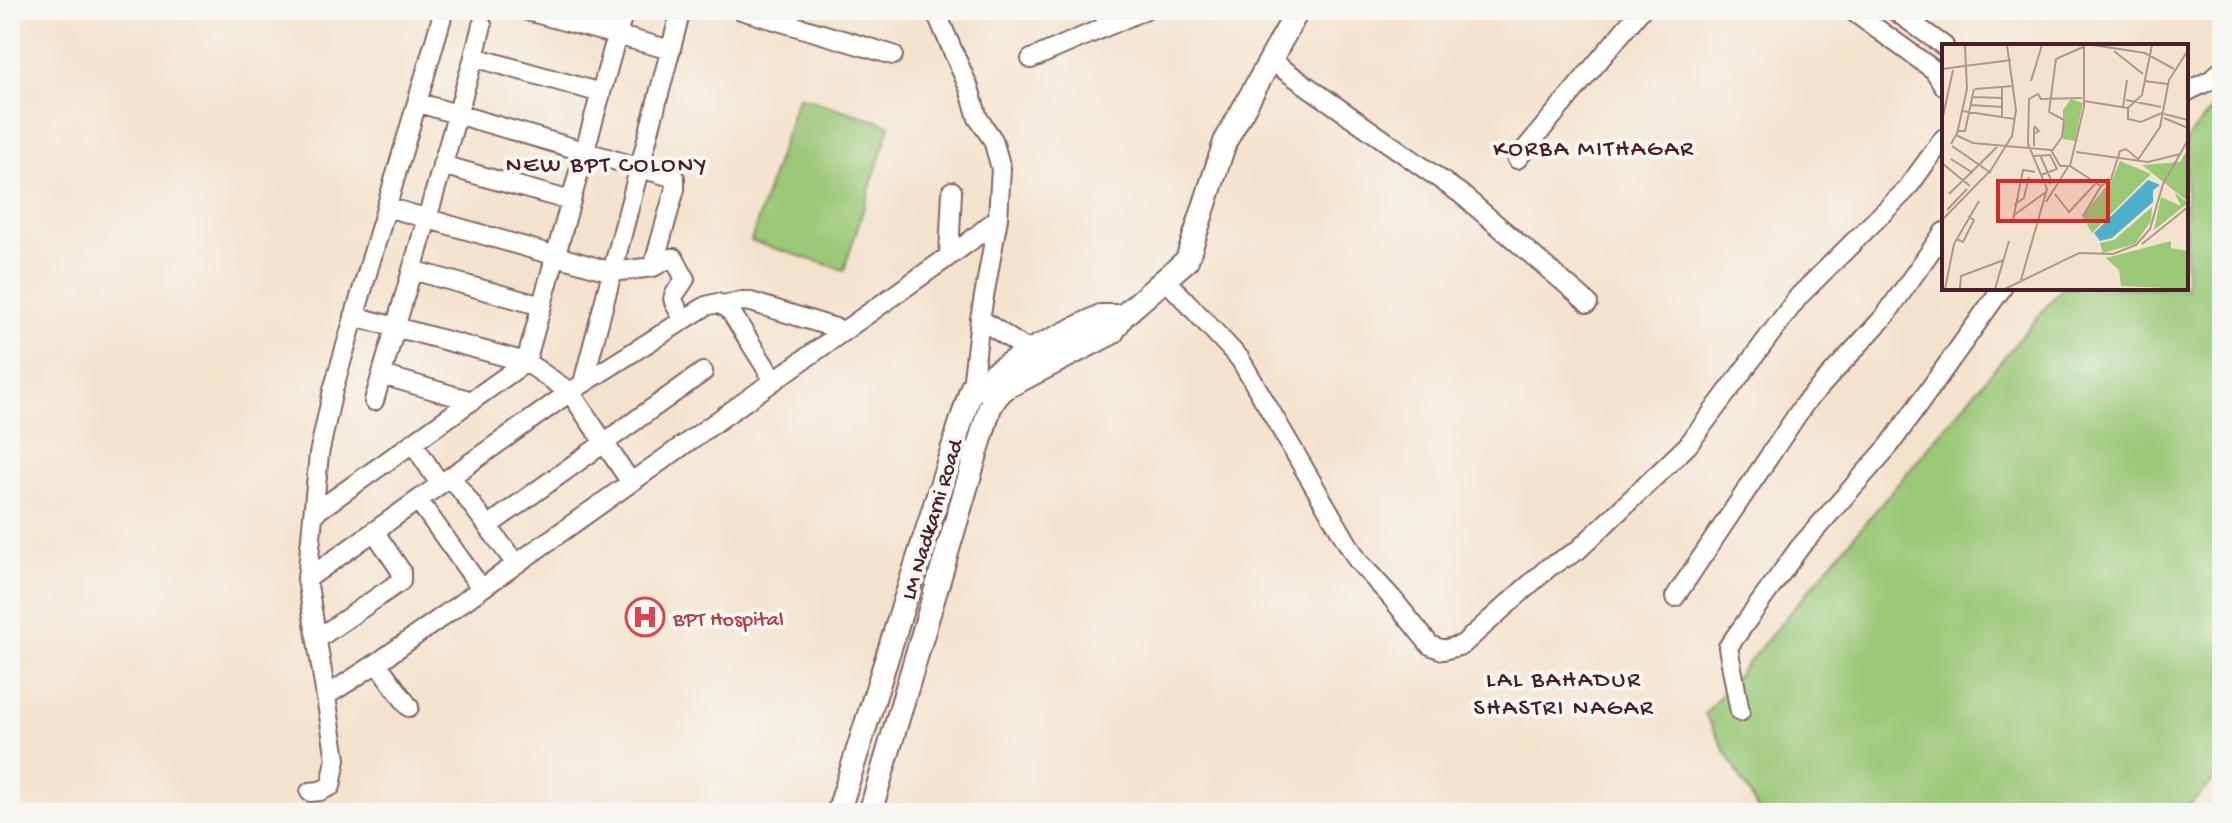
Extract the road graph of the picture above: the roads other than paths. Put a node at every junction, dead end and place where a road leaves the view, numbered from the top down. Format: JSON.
{"nodes":[{"id":1,"x":444,"y":10,"type":"edge"},
{"id":2,"x":524,"y":10,"type":"edge"},
{"id":3,"x":624,"y":10,"type":"edge"},
{"id":4,"x":681,"y":10,"type":"edge"},
{"id":5,"x":741,"y":10,"type":"edge"},
{"id":6,"x":935,"y":10,"type":"edge"},
{"id":7,"x":1144,"y":10,"type":"edge"},
{"id":8,"x":1298,"y":10,"type":"edge"},
{"id":9,"x":1641,"y":10,"type":"edge"},
{"id":10,"x":1851,"y":10,"type":"edge"},
{"id":11,"x":1894,"y":10,"type":"edge"},
{"id":12,"x":1106,"y":17,"type":"edge"},
{"id":13,"x":482,"y":25,"type":"dead end"},
{"id":14,"x":617,"y":35,"type":"junction"},
{"id":15,"x":1942,"y":45,"type":"edge"},
{"id":16,"x":671,"y":50,"type":"junction"},
{"id":17,"x":893,"y":55,"type":"dead end"},
{"id":18,"x":474,"y":57,"type":"junction"},
{"id":19,"x":1031,"y":59,"type":"dead end"},
{"id":20,"x":1270,"y":60,"type":"junction"},
{"id":21,"x":2222,"y":70,"type":"edge"},
{"id":22,"x":1942,"y":83,"type":"edge"},
{"id":23,"x":2188,"y":91,"type":"edge"},
{"id":24,"x":601,"y":93,"type":"junction"},
{"id":25,"x":419,"y":103,"type":"junction"},
{"id":26,"x":457,"y":114,"type":"junction"},
{"id":27,"x":1942,"y":141,"type":"edge"},
{"id":28,"x":585,"y":152,"type":"junction"},
{"id":29,"x":1517,"y":159,"type":"dead end"},
{"id":30,"x":442,"y":165,"type":"junction"},
{"id":31,"x":640,"y":167,"type":"junction"},
{"id":32,"x":952,"y":191,"type":"dead end"},
{"id":33,"x":571,"y":201,"type":"junction"},
{"id":34,"x":387,"y":207,"type":"junction"},
{"id":35,"x":998,"y":218,"type":"junction"},
{"id":36,"x":427,"y":219,"type":"junction"},
{"id":37,"x":1942,"y":235,"type":"edge"},
{"id":38,"x":949,"y":255,"type":"junction"},
{"id":39,"x":555,"y":257,"type":"junction"},
{"id":40,"x":653,"y":267,"type":"junction"},
{"id":41,"x":412,"y":270,"type":"junction"},
{"id":42,"x":612,"y":272,"type":"junction"},
{"id":43,"x":1166,"y":280,"type":"junction"},
{"id":44,"x":2001,"y":290,"type":"edge"},
{"id":45,"x":1588,"y":303,"type":"dead end"},
{"id":46,"x":724,"y":305,"type":"junction"},
{"id":47,"x":542,"y":306,"type":"junction"},
{"id":48,"x":354,"y":316,"type":"junction"},
{"id":49,"x":1123,"y":316,"type":"junction"},
{"id":50,"x":980,"y":319,"type":"junction"},
{"id":51,"x":684,"y":320,"type":"junction"},
{"id":52,"x":395,"y":327,"type":"junction"},
{"id":53,"x":842,"y":330,"type":"junction"},
{"id":54,"x":1029,"y":351,"type":"junction"},
{"id":55,"x":526,"y":362,"type":"junction"},
{"id":56,"x":703,"y":372,"type":"dead end"},
{"id":57,"x":382,"y":375,"type":"junction"},
{"id":58,"x":773,"y":379,"type":"junction"},
{"id":59,"x":972,"y":387,"type":"junction"},
{"id":60,"x":576,"y":388,"type":"junction"},
{"id":61,"x":997,"y":396,"type":"junction"},
{"id":62,"x":374,"y":401,"type":"dead end"},
{"id":63,"x":472,"y":401,"type":"junction"},
{"id":64,"x":413,"y":443,"type":"junction"},
{"id":65,"x":604,"y":443,"type":"junction"},
{"id":66,"x":446,"y":480,"type":"junction"},
{"id":67,"x":630,"y":481,"type":"junction"},
{"id":68,"x":939,"y":497,"type":"junction"},
{"id":69,"x":418,"y":500,"type":"junction"},
{"id":70,"x":963,"y":502,"type":"junction"},
{"id":71,"x":313,"y":514,"type":"junction"},
{"id":72,"x":488,"y":526,"type":"junction"},
{"id":73,"x":374,"y":531,"type":"junction"},
{"id":74,"x":516,"y":564,"type":"junction"},
{"id":75,"x":307,"y":579,"type":"junction"},
{"id":76,"x":481,"y":588,"type":"junction"},
{"id":77,"x":1675,"y":597,"type":"dead end"},
{"id":78,"x":317,"y":639,"type":"junction"},
{"id":79,"x":377,"y":663,"type":"junction"},
{"id":80,"x":326,"y":696,"type":"junction"},
{"id":81,"x":409,"y":707,"type":"dead end"},
{"id":82,"x":1740,"y":712,"type":"dead end"},
{"id":83,"x":310,"y":792,"type":"dead end"},
{"id":84,"x":838,"y":813,"type":"edge"},
{"id":85,"x":870,"y":813,"type":"edge"}],
"edges":[{"from":1,"to":25,"type":"street"},
{"from":2,"to":14,"type":"street"},
{"from":3,"to":14,"type":"street"},
{"from":4,"to":16,"type":"street"},
{"from":5,"to":17,"type":"street"},
{"from":6,"to":35,"type":"street"},
{"from":7,"to":12,"type":"street"},
{"from":8,"to":20,"type":"street"},
{"from":9,"to":29,"type":"street"},
{"from":10,"to":22,"type":"street"},
{"from":11,"to":15,"type":"street"},
{"from":12,"to":19,"type":"street"},
{"from":13,"to":18,"type":"street"},
{"from":14,"to":16,"type":"street"},
{"from":14,"to":24,"type":"street"},
{"from":16,"to":31,"type":"street"},
{"from":18,"to":24,"type":"street"},
{"from":18,"to":26,"type":"street"},
{"from":20,"to":43,"type":"street"},
{"from":20,"to":45,"type":"street"},
{"from":21,"to":23,"type":"street"},
{"from":24,"to":28,"type":"street"},
{"from":25,"to":26,"type":"street"},
{"from":25,"to":34,"type":"street"},
{"from":26,"to":28,"type":"street"},
{"from":26,"to":30,"type":"street"},
{"from":27,"to":43,"type":"street"},
{"from":28,"to":31,"type":"street"},
{"from":28,"to":33,"type":"street"},
{"from":30,"to":33,"type":"street"},
{"from":30,"to":36,"type":"street"},
{"from":31,"to":40,"type":"street"},
{"from":31,"to":42,"type":"street"},
{"from":32,"to":38,"type":"street"},
{"from":33,"to":39,"type":"street"},
{"from":34,"to":36,"type":"street"},
{"from":34,"to":48,"type":"street"},
{"from":35,"to":38,"type":"street"},
{"from":35,"to":50,"type":"street"},
{"from":36,"to":39,"type":"street"},
{"from":36,"to":41,"type":"street"},
{"from":37,"to":77,"type":"street"},
{"from":38,"to":53,"type":"street"},
{"from":39,"to":42,"type":"street"},
{"from":39,"to":47,"type":"street"},
{"from":40,"to":42,"type":"street"},
{"from":40,"to":51,"type":"street"},
{"from":41,"to":47,"type":"street"},
{"from":41,"to":52,"type":"street"},
{"from":42,"to":60,"type":"street"},
{"from":43,"to":49,"type":"street"},
{"from":44,"to":82,"type":"street"},
{"from":46,"to":51,"type":"street"},
{"from":46,"to":53,"type":"street"},
{"from":46,"to":58,"type":"street"},
{"from":47,"to":55,"type":"street"},
{"from":48,"to":52,"type":"street"},
{"from":48,"to":71,"type":"street"},
{"from":49,"to":54,"type":"street"},
{"from":49,"to":61,"type":"street"},
{"from":50,"to":54,"type":"street"},
{"from":50,"to":59,"type":"street"},
{"from":51,"to":60,"type":"street"},
{"from":52,"to":55,"type":"street"},
{"from":52,"to":57,"type":"street"},
{"from":53,"to":58,"type":"street"},
{"from":54,"to":59,"type":"street"},
{"from":55,"to":60,"type":"street"},
{"from":55,"to":63,"type":"street"},
{"from":56,"to":65,"type":"street"},
{"from":57,"to":62,"type":"street"},
{"from":57,"to":63,"type":"street"},
{"from":58,"to":67,"type":"street"},
{"from":59,"to":61,"type":"street"},
{"from":59,"to":68,"type":"street","name":"LM Nadkarni Road"},
{"from":60,"to":65,"type":"street"},
{"from":60,"to":66,"type":"street"},
{"from":61,"to":70,"type":"street","name":"LM Nadkarni Road"},
{"from":63,"to":64,"type":"street"},
{"from":64,"to":66,"type":"street"},
{"from":64,"to":71,"type":"street"},
{"from":65,"to":67,"type":"street"},
{"from":65,"to":72,"type":"street"},
{"from":66,"to":69,"type":"street"},
{"from":66,"to":72,"type":"street"},
{"from":67,"to":74,"type":"street"},
{"from":68,"to":70,"type":"street"},
{"from":68,"to":84,"type":"street","name":"LM Nadkarni Road"},
{"from":69,"to":73,"type":"street"},
{"from":69,"to":76,"type":"street"},
{"from":70,"to":85,"type":"street","name":"LM Nadkarni Road"},
{"from":71,"to":75,"type":"street"},
{"from":72,"to":74,"type":"street"},
{"from":73,"to":75,"type":"street"},
{"from":73,"to":78,"type":"street"},
{"from":74,"to":76,"type":"street"},
{"from":75,"to":78,"type":"street"},
{"from":76,"to":79,"type":"street"},
{"from":78,"to":80,"type":"street"},
{"from":79,"to":80,"type":"street"},
{"from":79,"to":81,"type":"street"},
{"from":80,"to":83,"type":"street"}]}
